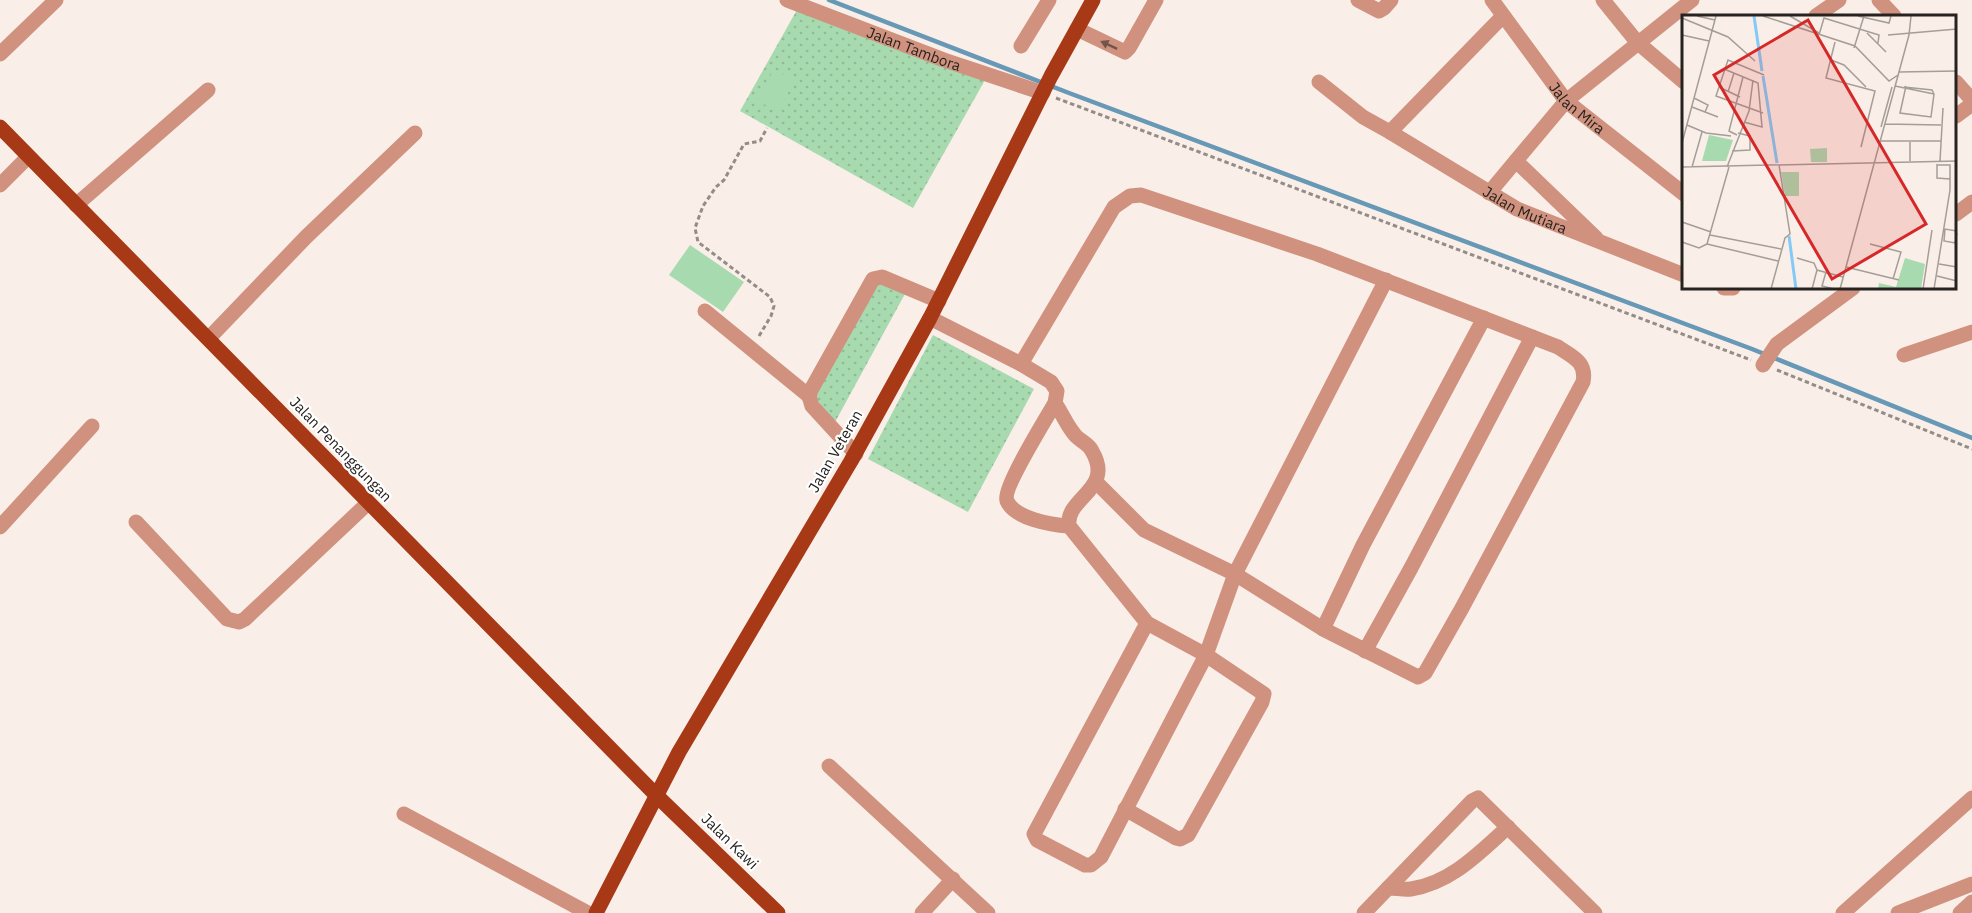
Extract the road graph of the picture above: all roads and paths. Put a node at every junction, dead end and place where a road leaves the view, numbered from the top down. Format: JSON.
{"nodes":[{"id":1,"x":56,"y":0,"type":"edge"},
{"id":2,"x":787,"y":0,"type":"edge"},
{"id":3,"x":1049,"y":0,"type":"edge"},
{"id":4,"x":1093,"y":0,"type":"edge"},
{"id":5,"x":1156,"y":0,"type":"edge"},
{"id":6,"x":1358,"y":0,"type":"edge"},
{"id":7,"x":1492,"y":0,"type":"edge"},
{"id":8,"x":1603,"y":0,"type":"edge"},
{"id":9,"x":1692,"y":0,"type":"edge"},
{"id":10,"x":1839,"y":0,"type":"edge"},
{"id":11,"x":1879,"y":0,"type":"edge"},
{"id":12,"x":1387,"y":4,"type":"edge"},
{"id":13,"x":1817,"y":15,"type":"edge"},
{"id":14,"x":1893,"y":15,"type":"edge"},
{"id":15,"x":1503,"y":16,"type":"junction"},
{"id":16,"x":1077,"y":29,"type":"junction"},
{"id":17,"x":1637,"y":42,"type":"junction"},
{"id":18,"x":1021,"y":46,"type":"dead end"},
{"id":19,"x":0,"y":54,"type":"edge"},
{"id":20,"x":1682,"y":80,"type":"edge"},
{"id":21,"x":1319,"y":82,"type":"dead end"},
{"id":22,"x":1957,"y":83,"type":"edge"},
{"id":23,"x":1046,"y":86,"type":"junction"},
{"id":24,"x":208,"y":90,"type":"dead end"},
{"id":25,"x":1566,"y":101,"type":"junction"},
{"id":26,"x":1972,"y":102,"type":"edge"},
{"id":27,"x":1957,"y":115,"type":"edge"},
{"id":28,"x":0,"y":127,"type":"edge"},
{"id":29,"x":767,"y":128,"type":"dead end"},
{"id":30,"x":1390,"y":132,"type":"junction"},
{"id":31,"x":415,"y":134,"type":"dead end"},
{"id":32,"x":28,"y":157,"type":"junction"},
{"id":33,"x":1516,"y":161,"type":"junction"},
{"id":34,"x":0,"y":185,"type":"edge"},
{"id":35,"x":1682,"y":192,"type":"edge"},
{"id":36,"x":1489,"y":193,"type":"junction"},
{"id":37,"x":1972,"y":202,"type":"edge"},
{"id":38,"x":76,"y":205,"type":"junction"},
{"id":39,"x":1957,"y":213,"type":"edge"},
{"id":40,"x":1600,"y":243,"type":"junction"},
{"id":41,"x":1682,"y":274,"type":"edge"},
{"id":42,"x":1386,"y":280,"type":"junction"},
{"id":43,"x":1850,"y":290,"type":"edge"},
{"id":44,"x":939,"y":301,"type":"junction"},
{"id":45,"x":705,"y":311,"type":"dead end"},
{"id":46,"x":930,"y":318,"type":"junction"},
{"id":47,"x":1484,"y":318,"type":"junction"},
{"id":48,"x":1972,"y":332,"type":"edge"},
{"id":49,"x":1532,"y":337,"type":"junction"},
{"id":50,"x":209,"y":338,"type":"junction"},
{"id":51,"x":752,"y":349,"type":"junction"},
{"id":52,"x":1904,"y":356,"type":"dead end"},
{"id":53,"x":1767,"y":359,"type":"junction"},
{"id":54,"x":1022,"y":364,"type":"junction"},
{"id":55,"x":809,"y":396,"type":"junction"},
{"id":56,"x":1055,"y":403,"type":"junction"},
{"id":57,"x":92,"y":426,"type":"dead end"},
{"id":58,"x":1972,"y":449,"type":"edge"},
{"id":59,"x":855,"y":454,"type":"junction"},
{"id":60,"x":1096,"y":482,"type":"junction"},
{"id":61,"x":368,"y":503,"type":"junction"},
{"id":62,"x":136,"y":522,"type":"dead end"},
{"id":63,"x":0,"y":526,"type":"edge"},
{"id":64,"x":1069,"y":526,"type":"junction"},
{"id":65,"x":1235,"y":574,"type":"junction"},
{"id":66,"x":1147,"y":622,"type":"junction"},
{"id":67,"x":1323,"y":629,"type":"junction"},
{"id":68,"x":1365,"y":651,"type":"junction"},
{"id":69,"x":1206,"y":655,"type":"junction"},
{"id":70,"x":829,"y":766,"type":"dead end"},
{"id":71,"x":656,"y":795,"type":"junction"},
{"id":72,"x":1972,"y":798,"type":"edge"},
{"id":73,"x":1125,"y":809,"type":"junction"},
{"id":74,"x":404,"y":814,"type":"dead end"},
{"id":75,"x":1508,"y":827,"type":"junction"},
{"id":76,"x":954,"y":879,"type":"junction"},
{"id":77,"x":1972,"y":884,"type":"edge"},
{"id":78,"x":1388,"y":888,"type":"junction"},
{"id":79,"x":1972,"y":902,"type":"edge"},
{"id":80,"x":1589,"y":911,"type":"edge"},
{"id":81,"x":588,"y":913,"type":"edge"},
{"id":82,"x":597,"y":913,"type":"edge"},
{"id":83,"x":778,"y":913,"type":"edge"},
{"id":84,"x":922,"y":913,"type":"edge"},
{"id":85,"x":988,"y":913,"type":"edge"},
{"id":86,"x":1364,"y":913,"type":"edge"},
{"id":87,"x":1843,"y":913,"type":"edge"},
{"id":88,"x":1898,"y":913,"type":"edge"},
{"id":89,"x":1960,"y":913,"type":"edge"}],
"edges":[{"from":1,"to":19,"type":"street"},
{"from":2,"to":23,"type":"street","name":"Jalan Tambora"},
{"from":3,"to":18,"type":"street"},
{"from":4,"to":16,"type":"main road","name":"Jalan Veteran"},
{"from":5,"to":16,"type":"street","one_way":true},
{"from":6,"to":12,"type":"street"},
{"from":7,"to":15,"type":"street","name":"Jalan Mira"},
{"from":8,"to":17,"type":"street"},
{"from":9,"to":17,"type":"street","name":"Jalan Mutiara"},
{"from":10,"to":13,"type":"street"},
{"from":11,"to":14,"type":"street"},
{"from":15,"to":25,"type":"street","name":"Jalan Mira"},
{"from":15,"to":30,"type":"street"},
{"from":16,"to":23,"type":"main road","name":"Jalan Veteran"},
{"from":17,"to":20,"type":"street"},
{"from":17,"to":25,"type":"street","name":"Jalan Mutiara"},
{"from":21,"to":30,"type":"street"},
{"from":22,"to":26,"type":"street"},
{"from":23,"to":44,"type":"main road","name":"Jalan Veteran"},
{"from":23,"to":53,"type":"path"},
{"from":24,"to":38,"type":"street"},
{"from":25,"to":33,"type":"street","name":"Jalan Mutiara"},
{"from":25,"to":35,"type":"street","name":"Jalan Mira"},
{"from":26,"to":27,"type":"street"},
{"from":28,"to":32,"type":"main road","name":"Jalan Penanggungan"},
{"from":29,"to":51,"type":"path"},
{"from":30,"to":36,"type":"street"},
{"from":31,"to":50,"type":"street"},
{"from":32,"to":34,"type":"street"},
{"from":32,"to":38,"type":"main road","name":"Jalan Penanggungan"},
{"from":33,"to":36,"type":"street","name":"Jalan Mutiara"},
{"from":33,"to":40,"type":"street","name":"Jalan Mutiara"},
{"from":36,"to":40,"type":"street","name":"Jalan Mutiara"},
{"from":37,"to":39,"type":"street"},
{"from":38,"to":50,"type":"main road","name":"Jalan Penanggungan"},
{"from":40,"to":41,"type":"street","name":"Jalan Mutiara"},
{"from":42,"to":47,"type":"street"},
{"from":42,"to":54,"type":"street"},
{"from":42,"to":65,"type":"street"},
{"from":43,"to":53,"type":"street"},
{"from":44,"to":46,"type":"main road","name":"Jalan Veteran"},
{"from":44,"to":55,"type":"street"},
{"from":45,"to":51,"type":"street"},
{"from":46,"to":54,"type":"street"},
{"from":46,"to":59,"type":"main road","name":"Jalan Veteran"},
{"from":47,"to":49,"type":"street"},
{"from":47,"to":67,"type":"street"},
{"from":48,"to":52,"type":"street"},
{"from":49,"to":68,"type":"street"},
{"from":49,"to":68,"type":"street"},
{"from":50,"to":61,"type":"main road","name":"Jalan Penanggungan"},
{"from":51,"to":55,"type":"street"},
{"from":53,"to":58,"type":"path"},
{"from":54,"to":56,"type":"street"},
{"from":55,"to":59,"type":"street"},
{"from":56,"to":60,"type":"street"},
{"from":56,"to":64,"type":"street"},
{"from":57,"to":63,"type":"street"},
{"from":59,"to":71,"type":"main road","name":"Jalan Veteran"},
{"from":60,"to":64,"type":"street"},
{"from":60,"to":65,"type":"street"},
{"from":61,"to":62,"type":"street"},
{"from":61,"to":71,"type":"main road","name":"Jalan Penanggungan"},
{"from":64,"to":66,"type":"street"},
{"from":65,"to":67,"type":"street"},
{"from":65,"to":69,"type":"street"},
{"from":66,"to":69,"type":"street"},
{"from":66,"to":73,"type":"street"},
{"from":67,"to":68,"type":"street"},
{"from":69,"to":73,"type":"street"},
{"from":69,"to":73,"type":"street"},
{"from":70,"to":76,"type":"street"},
{"from":71,"to":82,"type":"main road","name":"Jalan Veteran"},
{"from":71,"to":83,"type":"main road","name":"Jalan Kawi"},
{"from":72,"to":87,"type":"street"},
{"from":74,"to":81,"type":"street"},
{"from":75,"to":78,"type":"street"},
{"from":75,"to":78,"type":"street"},
{"from":75,"to":80,"type":"street"},
{"from":76,"to":84,"type":"street"},
{"from":76,"to":85,"type":"street"},
{"from":77,"to":88,"type":"street"},
{"from":78,"to":86,"type":"street"},
{"from":79,"to":89,"type":"street"}]}
